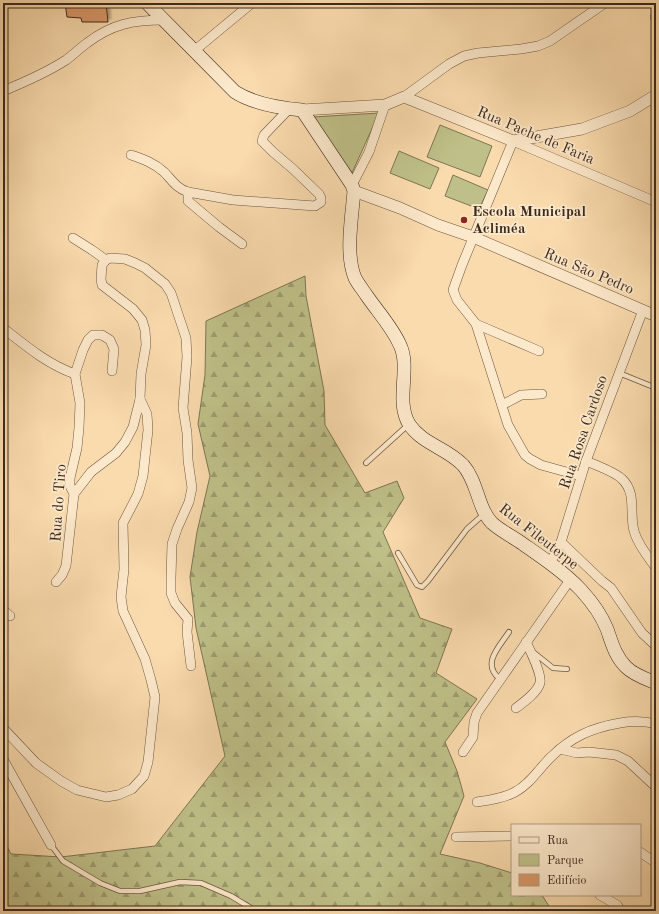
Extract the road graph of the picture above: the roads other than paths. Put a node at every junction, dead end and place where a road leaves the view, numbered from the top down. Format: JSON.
{"nodes":[{"id":1,"x":147,"y":3,"type":"edge"},
{"id":2,"x":252,"y":3,"type":"edge"},
{"id":3,"x":605,"y":3,"type":"edge"},
{"id":4,"x":164,"y":20,"type":"junction"},
{"id":5,"x":194,"y":51,"type":"junction"},
{"id":6,"x":3,"y":91,"type":"edge"},
{"id":7,"x":656,"y":95,"type":"edge"},
{"id":8,"x":404,"y":97,"type":"junction"},
{"id":9,"x":385,"y":105,"type":"junction"},
{"id":10,"x":289,"y":109,"type":"junction"},
{"id":11,"x":302,"y":110,"type":"junction"},
{"id":12,"x":513,"y":141,"type":"junction"},
{"id":13,"x":130,"y":155,"type":"dead end"},
{"id":14,"x":353,"y":188,"type":"junction"},
{"id":15,"x":188,"y":192,"type":"junction"},
{"id":16,"x":656,"y":202,"type":"edge"},
{"id":17,"x":73,"y":238,"type":"dead end"},
{"id":18,"x":473,"y":238,"type":"junction"},
{"id":19,"x":242,"y":244,"type":"dead end"},
{"id":20,"x":106,"y":260,"type":"junction"},
{"id":21,"x":643,"y":310,"type":"junction"},
{"id":22,"x":656,"y":316,"type":"edge"},
{"id":23,"x":476,"y":324,"type":"junction"},
{"id":24,"x":3,"y":328,"type":"edge"},
{"id":25,"x":539,"y":350,"type":"dead end"},
{"id":26,"x":112,"y":371,"type":"dead end"},
{"id":27,"x":619,"y":373,"type":"junction"},
{"id":28,"x":75,"y":374,"type":"junction"},
{"id":29,"x":656,"y":388,"type":"edge"},
{"id":30,"x":542,"y":394,"type":"dead end"},
{"id":31,"x":140,"y":399,"type":"junction"},
{"id":32,"x":502,"y":405,"type":"junction"},
{"id":33,"x":410,"y":424,"type":"junction"},
{"id":34,"x":586,"y":461,"type":"junction"},
{"id":35,"x":366,"y":463,"type":"dead end"},
{"id":36,"x":581,"y":476,"type":"junction"},
{"id":37,"x":74,"y":494,"type":"junction"},
{"id":38,"x":484,"y":514,"type":"junction"},
{"id":39,"x":561,"y":542,"type":"junction"},
{"id":40,"x":398,"y":553,"type":"dead end"},
{"id":41,"x":550,"y":563,"type":"junction"},
{"id":42,"x":656,"y":568,"type":"edge"},
{"id":43,"x":570,"y":580,"type":"junction"},
{"id":44,"x":56,"y":582,"type":"dead end"},
{"id":45,"x":509,"y":632,"type":"dead end"},
{"id":46,"x":528,"y":646,"type":"junction"},
{"id":47,"x":656,"y":646,"type":"edge"},
{"id":48,"x":191,"y":666,"type":"dead end"},
{"id":49,"x":567,"y":669,"type":"dead end"},
{"id":50,"x":500,"y":679,"type":"junction"},
{"id":51,"x":656,"y":683,"type":"edge"},
{"id":52,"x":516,"y":708,"type":"dead end"},
{"id":53,"x":656,"y":724,"type":"edge"},
{"id":54,"x":3,"y":728,"type":"edge"},
{"id":55,"x":560,"y":749,"type":"junction"},
{"id":56,"x":463,"y":752,"type":"dead end"},
{"id":57,"x":3,"y":759,"type":"edge"},
{"id":58,"x":656,"y":787,"type":"edge"},
{"id":59,"x":477,"y":802,"type":"dead end"},
{"id":60,"x":511,"y":836,"type":"edge"},
{"id":61,"x":456,"y":837,"type":"dead end"},
{"id":62,"x":51,"y":845,"type":"joint"},
{"id":63,"x":641,"y":853,"type":"edge"},
{"id":64,"x":656,"y":864,"type":"edge"},
{"id":65,"x":602,"y":896,"type":"edge"},
{"id":66,"x":256,"y":911,"type":"edge"},
{"id":67,"x":621,"y":911,"type":"edge"}],
"edges":[{"from":1,"to":4,"type":"main road"},
{"from":2,"to":5,"type":"street"},
{"from":3,"to":8,"type":"street"},
{"from":4,"to":5,"type":"main road"},
{"from":4,"to":6,"type":"street"},
{"from":5,"to":10,"type":"main road"},
{"from":7,"to":12,"type":"street"},
{"from":8,"to":9,"type":"street"},
{"from":8,"to":12,"type":"street","name":"Rua Pache de Faria"},
{"from":9,"to":11,"type":"street"},
{"from":9,"to":14,"type":"street"},
{"from":10,"to":11,"type":"main road"},
{"from":10,"to":15,"type":"street"},
{"from":11,"to":14,"type":"main road"},
{"from":12,"to":16,"type":"street","name":"Rua Pache de Faria"},
{"from":12,"to":18,"type":"street"},
{"from":13,"to":15,"type":"street"},
{"from":14,"to":18,"type":"street","name":"Rua São Pedro"},
{"from":14,"to":33,"type":"main road","name":"Rua Fileuterpe"},
{"from":15,"to":19,"type":"street"},
{"from":17,"to":20,"type":"street"},
{"from":18,"to":21,"type":"street","name":"Rua São Pedro"},
{"from":18,"to":23,"type":"street"},
{"from":20,"to":31,"type":"street"},
{"from":20,"to":48,"type":"street"},
{"from":21,"to":22,"type":"street","name":"Rua São Pedro"},
{"from":21,"to":27,"type":"street","name":"Rua Rosa Cardoso"},
{"from":23,"to":25,"type":"street"},
{"from":23,"to":32,"type":"street"},
{"from":24,"to":28,"type":"street"},
{"from":26,"to":28,"type":"street","name":"Rua do Tiro"},
{"from":27,"to":29,"type":"lane"},
{"from":27,"to":34,"type":"street","name":"Rua Rosa Cardoso"},
{"from":28,"to":37,"type":"street","name":"Rua do Tiro"},
{"from":30,"to":32,"type":"street"},
{"from":31,"to":37,"type":"street"},
{"from":31,"to":54,"type":"street"},
{"from":32,"to":36,"type":"street"},
{"from":33,"to":35,"type":"lane"},
{"from":33,"to":38,"type":"main road","name":"Rua Fileuterpe"},
{"from":34,"to":36,"type":"street","name":"Rua Rosa Cardoso"},
{"from":34,"to":42,"type":"street"},
{"from":36,"to":39,"type":"street","name":"Rua Rosa Cardoso"},
{"from":37,"to":44,"type":"street","name":"Rua do Tiro"},
{"from":38,"to":40,"type":"lane"},
{"from":38,"to":41,"type":"main road","name":"Rua Fileuterpe"},
{"from":39,"to":41,"type":"street","name":"Rua Rosa Cardoso"},
{"from":39,"to":47,"type":"street"},
{"from":41,"to":43,"type":"main road","name":"Rua Fileuterpe"},
{"from":43,"to":46,"type":"street"},
{"from":43,"to":51,"type":"main road","name":"Rua Fileuterpe"},
{"from":45,"to":50,"type":"lane"},
{"from":46,"to":49,"type":"lane"},
{"from":46,"to":50,"type":"street"},
{"from":46,"to":52,"type":"street"},
{"from":50,"to":56,"type":"street"},
{"from":53,"to":55,"type":"street"},
{"from":55,"to":58,"type":"street"},
{"from":55,"to":59,"type":"street"},
{"from":57,"to":62,"type":"street"},
{"from":60,"to":61,"type":"street"},
{"from":62,"to":66,"type":"lane"},
{"from":63,"to":64,"type":"street"},
{"from":65,"to":67,"type":"street"}]}
